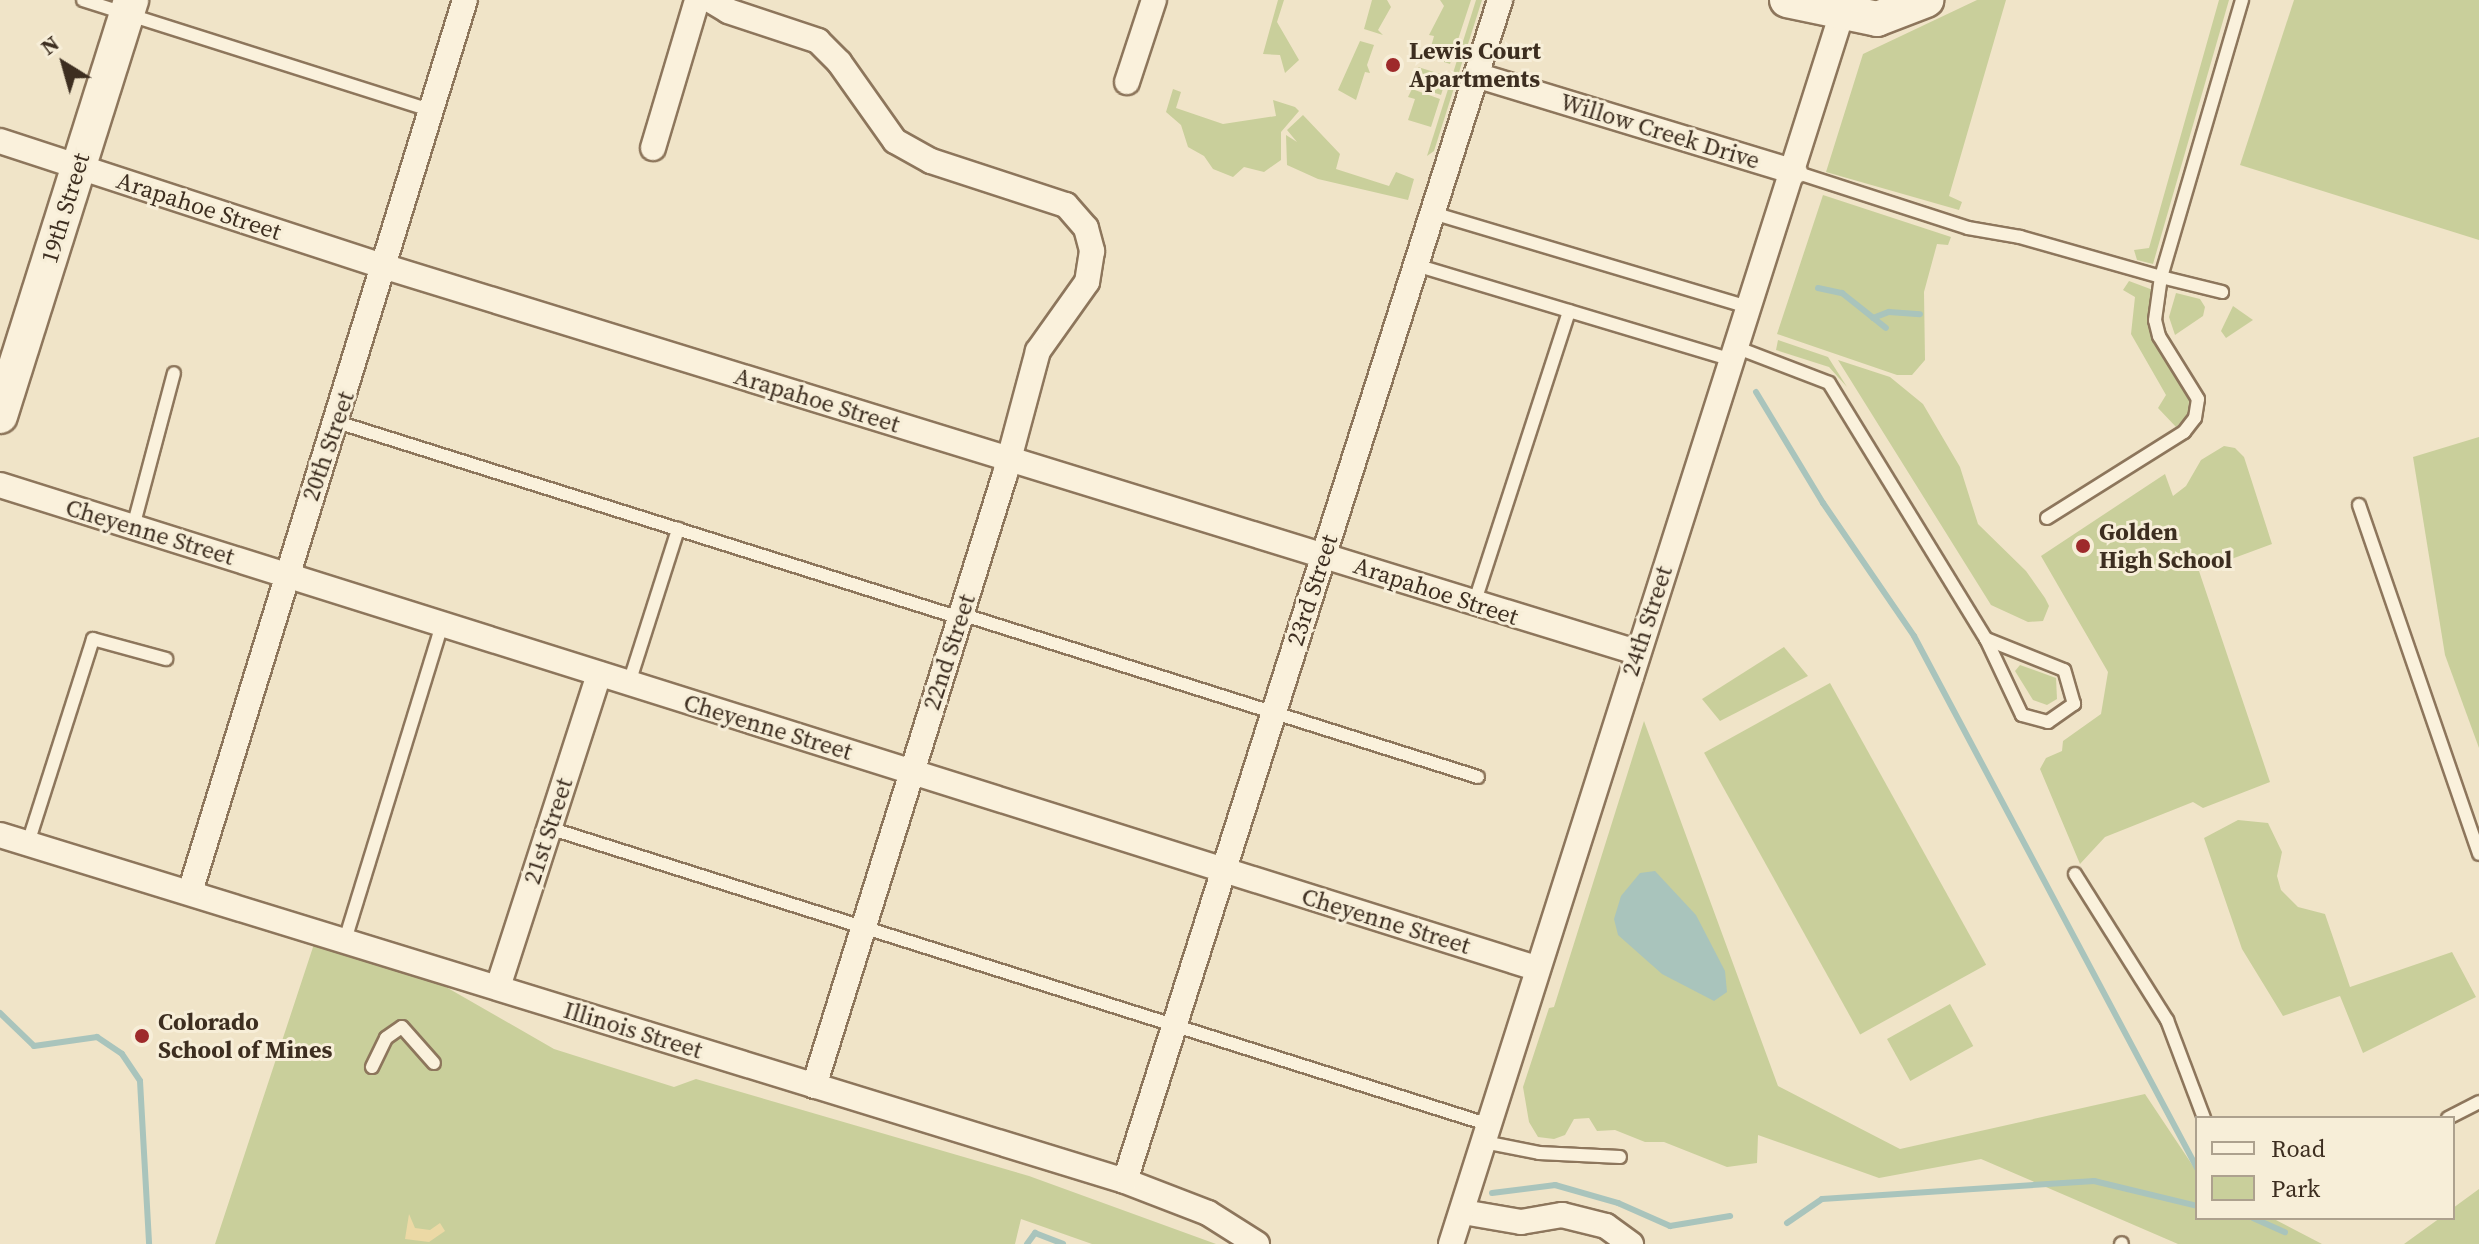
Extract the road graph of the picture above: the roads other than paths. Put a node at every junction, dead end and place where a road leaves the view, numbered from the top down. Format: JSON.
{"nodes":[{"id":1,"x":465,"y":0,"type":"edge"},
{"id":2,"x":697,"y":0,"type":"edge"},
{"id":3,"x":710,"y":0,"type":"edge"},
{"id":4,"x":1154,"y":0,"type":"edge"},
{"id":5,"x":1500,"y":0,"type":"edge"},
{"id":6,"x":1787,"y":0,"type":"edge"},
{"id":7,"x":1926,"y":0,"type":"edge"},
{"id":8,"x":2242,"y":0,"type":"edge"},
{"id":9,"x":112,"y":4,"type":"edge"},
{"id":10,"x":1844,"y":8,"type":"edge"},
{"id":11,"x":1479,"y":76,"type":"junction"},
{"id":12,"x":1127,"y":82,"type":"dead end"},
{"id":13,"x":432,"y":111,"type":"junction"},
{"id":14,"x":0,"y":141,"type":"edge"},
{"id":15,"x":653,"y":148,"type":"dead end"},
{"id":16,"x":69,"y":163,"type":"junction"},
{"id":17,"x":1795,"y":172,"type":"junction"},
{"id":18,"x":1436,"y":214,"type":"junction"},
{"id":19,"x":1419,"y":266,"type":"junction"},
{"id":20,"x":386,"y":267,"type":"junction"},
{"id":21,"x":2161,"y":277,"type":"junction"},
{"id":22,"x":2222,"y":292,"type":"dead end"},
{"id":23,"x":1751,"y":309,"type":"junction"},
{"id":24,"x":1569,"y":311,"type":"junction"},
{"id":25,"x":0,"y":345,"type":"edge"},
{"id":26,"x":1736,"y":354,"type":"junction"},
{"id":27,"x":174,"y":373,"type":"dead end"},
{"id":28,"x":0,"y":416,"type":"edge"},
{"id":29,"x":337,"y":422,"type":"junction"},
{"id":30,"x":1009,"y":460,"type":"junction"},
{"id":31,"x":0,"y":485,"type":"edge"},
{"id":32,"x":2359,"y":505,"type":"dead end"},
{"id":33,"x":2047,"y":518,"type":"dead end"},
{"id":34,"x":133,"y":527,"type":"junction"},
{"id":35,"x":678,"y":529,"type":"junction"},
{"id":36,"x":1322,"y":556,"type":"junction"},
{"id":37,"x":285,"y":575,"type":"junction"},
{"id":38,"x":1474,"y":604,"type":"junction"},
{"id":39,"x":961,"y":616,"type":"junction"},
{"id":40,"x":442,"y":624,"type":"junction"},
{"id":41,"x":1986,"y":639,"type":"junction"},
{"id":42,"x":1636,"y":652,"type":"junction"},
{"id":43,"x":166,"y":659,"type":"dead end"},
{"id":44,"x":599,"y":674,"type":"junction"},
{"id":45,"x":629,"y":683,"type":"junction"},
{"id":46,"x":1272,"y":714,"type":"junction"},
{"id":47,"x":910,"y":771,"type":"junction"},
{"id":48,"x":1478,"y":777,"type":"dead end"},
{"id":49,"x":549,"y":828,"type":"junction"},
{"id":50,"x":0,"y":835,"type":"edge"},
{"id":51,"x":28,"y":843,"type":"junction"},
{"id":52,"x":2479,"y":854,"type":"edge"},
{"id":53,"x":1223,"y":869,"type":"junction"},
{"id":54,"x":2075,"y":874,"type":"dead end"},
{"id":55,"x":190,"y":892,"type":"junction"},
{"id":56,"x":864,"y":929,"type":"junction"},
{"id":57,"x":345,"y":940,"type":"junction"},
{"id":58,"x":1536,"y":968,"type":"junction"},
{"id":59,"x":498,"y":987,"type":"junction"},
{"id":60,"x":1174,"y":1027,"type":"junction"},
{"id":61,"x":434,"y":1063,"type":"dead end"},
{"id":62,"x":372,"y":1067,"type":"dead end"},
{"id":63,"x":814,"y":1086,"type":"junction"},
{"id":64,"x":2479,"y":1102,"type":"edge"},
{"id":65,"x":2203,"y":1116,"type":"edge"},
{"id":66,"x":2452,"y":1116,"type":"edge"},
{"id":67,"x":1487,"y":1133,"type":"junction"},
{"id":68,"x":1620,"y":1157,"type":"dead end"},
{"id":69,"x":1125,"y":1181,"type":"junction"},
{"id":70,"x":1463,"y":1212,"type":"junction"},
{"id":71,"x":1257,"y":1244,"type":"edge"},
{"id":72,"x":1451,"y":1244,"type":"edge"},
{"id":73,"x":1631,"y":1244,"type":"edge"}],
"edges":[{"from":1,"to":13,"type":"street","name":"20th Street"},
{"from":2,"to":15,"type":"street"},
{"from":3,"to":30,"type":"street","name":"22nd Street"},
{"from":4,"to":12,"type":"street"},
{"from":5,"to":11,"type":"street","name":"23rd Street"},
{"from":6,"to":10,"type":"main road"},
{"from":7,"to":10,"type":"main road"},
{"from":8,"to":21,"type":"lane"},
{"from":9,"to":13,"type":"lane"},
{"from":9,"to":16,"type":"main road","name":"19th Street"},
{"from":10,"to":17,"type":"street","name":"24th Street"},
{"from":11,"to":17,"type":"street","name":"Willow Creek Drive"},
{"from":11,"to":18,"type":"street","name":"23rd Street"},
{"from":13,"to":20,"type":"street","name":"20th Street"},
{"from":14,"to":16,"type":"street","name":"Arapahoe Street"},
{"from":16,"to":20,"type":"street","name":"Arapahoe Street"},
{"from":16,"to":25,"type":"main road","name":"19th Street"},
{"from":16,"to":28,"type":"main road","name":"19th Street"},
{"from":17,"to":21,"type":"lane"},
{"from":17,"to":23,"type":"street","name":"24th Street"},
{"from":18,"to":19,"type":"street","name":"23rd Street"},
{"from":18,"to":23,"type":"lane"},
{"from":19,"to":24,"type":"lane"},
{"from":19,"to":36,"type":"street","name":"23rd Street"},
{"from":20,"to":29,"type":"street","name":"20th Street"},
{"from":20,"to":30,"type":"street","name":"Arapahoe Street"},
{"from":21,"to":22,"type":"lane"},
{"from":21,"to":33,"type":"lane"},
{"from":23,"to":26,"type":"street","name":"24th Street"},
{"from":24,"to":26,"type":"lane"},
{"from":24,"to":38,"type":"lane"},
{"from":26,"to":41,"type":"lane"},
{"from":26,"to":42,"type":"street","name":"24th Street"},
{"from":27,"to":34,"type":"lane"},
{"from":29,"to":35,"type":"lane"},
{"from":29,"to":37,"type":"street","name":"20th Street"},
{"from":30,"to":36,"type":"street","name":"Arapahoe Street"},
{"from":30,"to":39,"type":"street","name":"22nd Street"},
{"from":31,"to":34,"type":"street","name":"Cheyenne Street"},
{"from":32,"to":52,"type":"lane"},
{"from":34,"to":37,"type":"street","name":"Cheyenne Street"},
{"from":35,"to":39,"type":"lane"},
{"from":35,"to":45,"type":"lane"},
{"from":36,"to":38,"type":"street","name":"Arapahoe Street"},
{"from":36,"to":46,"type":"street","name":"23rd Street"},
{"from":37,"to":40,"type":"street","name":"Cheyenne Street"},
{"from":37,"to":55,"type":"street","name":"20th Street"},
{"from":38,"to":42,"type":"street","name":"Arapahoe Street"},
{"from":39,"to":46,"type":"lane"},
{"from":39,"to":47,"type":"street","name":"22nd Street"},
{"from":40,"to":44,"type":"street","name":"Cheyenne Street"},
{"from":40,"to":57,"type":"lane"},
{"from":41,"to":41,"type":"lane"},
{"from":42,"to":58,"type":"street","name":"24th Street"},
{"from":43,"to":51,"type":"lane"},
{"from":44,"to":45,"type":"street","name":"Cheyenne Street"},
{"from":44,"to":49,"type":"street","name":"21st Street"},
{"from":45,"to":47,"type":"street","name":"Cheyenne Street"},
{"from":46,"to":48,"type":"lane"},
{"from":46,"to":53,"type":"street","name":"23rd Street"},
{"from":47,"to":53,"type":"street","name":"Cheyenne Street"},
{"from":47,"to":56,"type":"street","name":"22nd Street"},
{"from":49,"to":56,"type":"lane"},
{"from":49,"to":59,"type":"street","name":"21st Street"},
{"from":50,"to":51,"type":"street","name":"Illinois Street"},
{"from":51,"to":55,"type":"street","name":"Illinois Street"},
{"from":53,"to":58,"type":"street","name":"Cheyenne Street"},
{"from":53,"to":60,"type":"street","name":"23rd Street"},
{"from":54,"to":65,"type":"lane"},
{"from":55,"to":57,"type":"street","name":"Illinois Street"},
{"from":56,"to":60,"type":"lane"},
{"from":56,"to":63,"type":"street","name":"22nd Street"},
{"from":57,"to":59,"type":"street","name":"Illinois Street"},
{"from":58,"to":67,"type":"street","name":"24th Street"},
{"from":59,"to":63,"type":"street","name":"Illinois Street"},
{"from":60,"to":67,"type":"lane"},
{"from":60,"to":69,"type":"street","name":"23rd Street"},
{"from":61,"to":62,"type":"lane"},
{"from":63,"to":69,"type":"street","name":"Illinois Street"},
{"from":64,"to":66,"type":"lane"},
{"from":67,"to":68,"type":"lane"},
{"from":67,"to":70,"type":"street","name":"24th Street"},
{"from":69,"to":71,"type":"street","name":"Illinois Street"},
{"from":70,"to":72,"type":"street","name":"24th Street"},
{"from":70,"to":73,"type":"street"}]}
